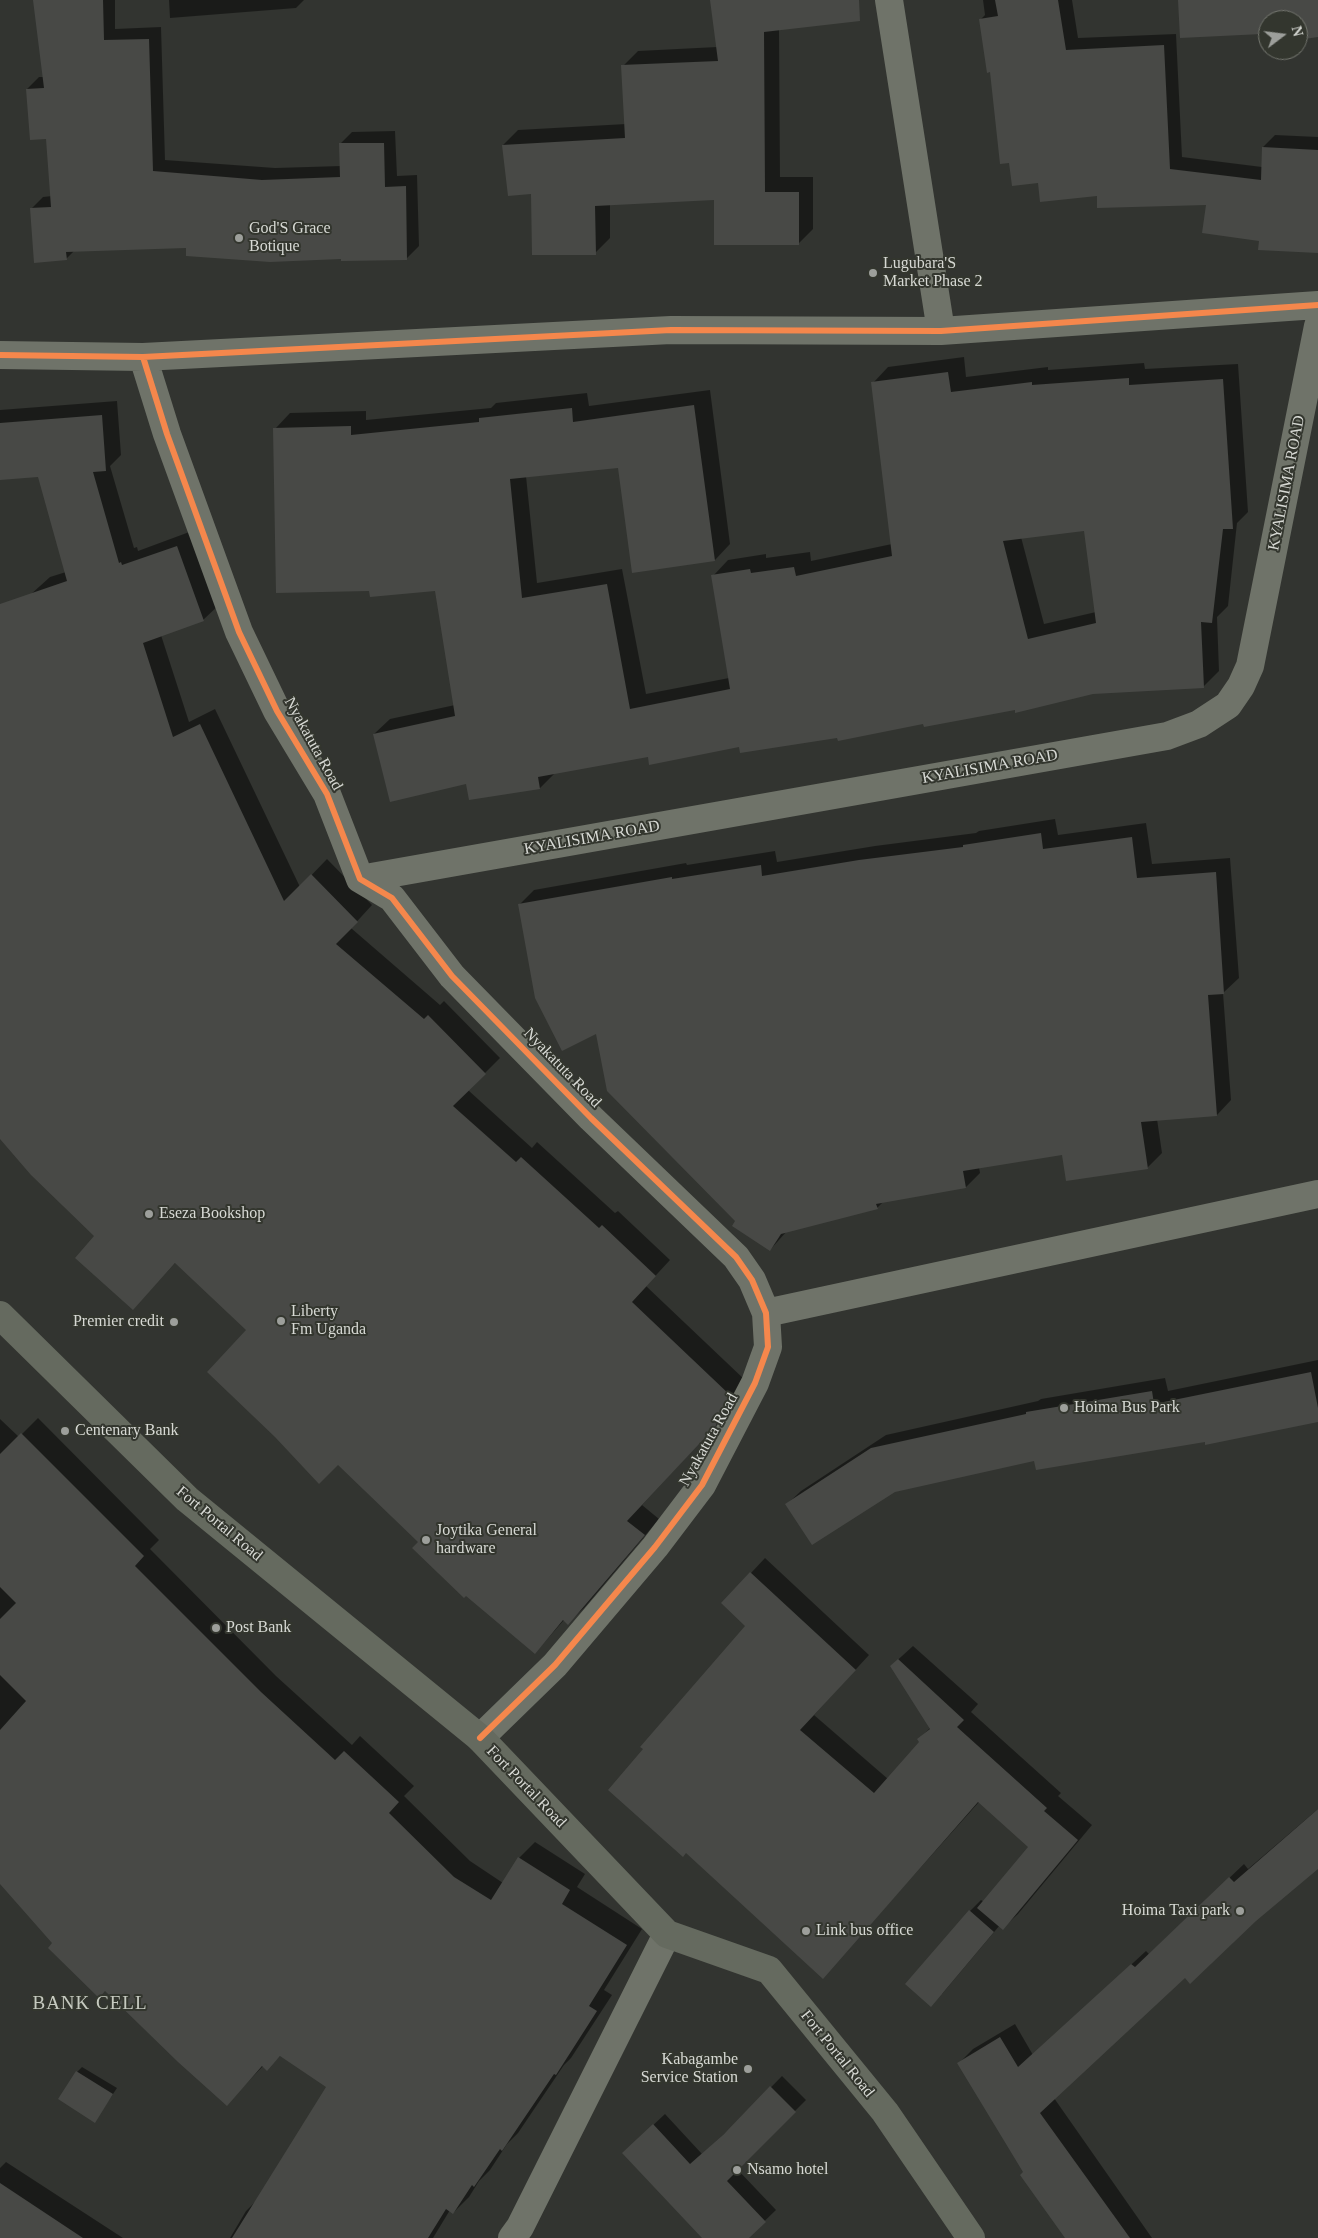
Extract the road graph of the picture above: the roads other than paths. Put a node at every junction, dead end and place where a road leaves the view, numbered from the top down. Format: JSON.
{"nodes":[{"id":1,"x":889,"y":0,"type":"edge"},
{"id":2,"x":1318,"y":305,"type":"edge"},
{"id":3,"x":1318,"y":326,"type":"edge"},
{"id":4,"x":941,"y":331,"type":"junction"},
{"id":5,"x":0,"y":355,"type":"edge"},
{"id":6,"x":143,"y":357,"type":"junction"},
{"id":7,"x":360,"y":879,"type":"junction"},
{"id":8,"x":1318,"y":1194,"type":"edge"},
{"id":9,"x":766,"y":1313,"type":"junction"},
{"id":10,"x":0,"y":1315,"type":"edge"},
{"id":11,"x":480,"y":1738,"type":"junction"},
{"id":12,"x":667,"y":1934,"type":"junction"},
{"id":13,"x":523,"y":2234,"type":"edge"},
{"id":14,"x":971,"y":2238,"type":"edge"}],
"edges":[{"from":1,"to":4,"type":"street"},
{"from":2,"to":4,"type":"street"},
{"from":3,"to":7,"type":"street","name":"KYALISIMA ROAD"},
{"from":4,"to":6,"type":"street"},
{"from":5,"to":6,"type":"street"},
{"from":6,"to":7,"type":"street","name":"Nyakatuta Road"},
{"from":7,"to":9,"type":"street","name":"Nyakatuta Road"},
{"from":8,"to":9,"type":"street"},
{"from":9,"to":11,"type":"street","name":"Nyakatuta Road"},
{"from":10,"to":11,"type":"main road","name":"Fort Portal Road"},
{"from":11,"to":12,"type":"main road","name":"Fort Portal Road"},
{"from":12,"to":13,"type":"street"},
{"from":12,"to":14,"type":"main road","name":"Fort Portal Road"}]}
